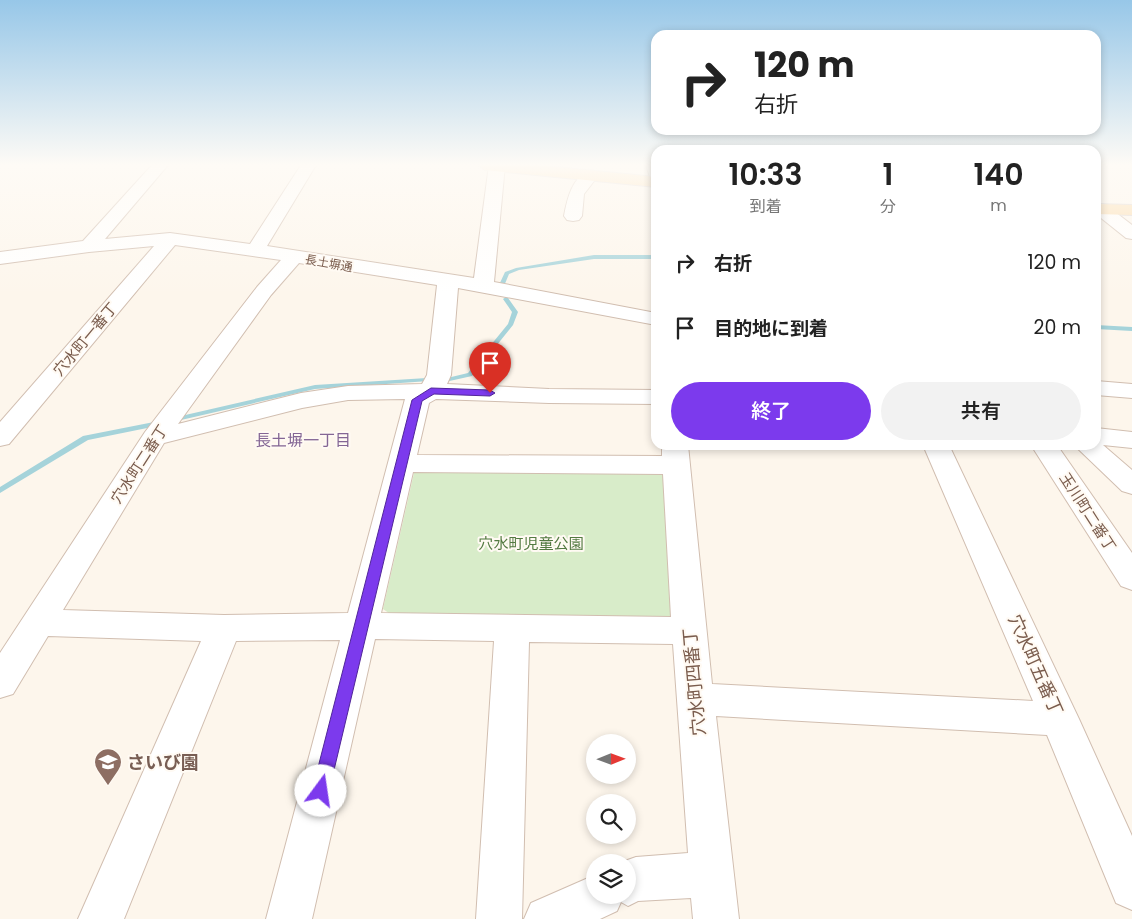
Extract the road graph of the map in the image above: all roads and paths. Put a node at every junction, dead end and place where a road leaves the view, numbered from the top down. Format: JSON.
{"nodes":[{"id":1,"x":122,"y":208,"type":"edge"},
{"id":2,"x":282,"y":208,"type":"edge"},
{"id":3,"x":490,"y":208,"type":"edge"},
{"id":4,"x":574,"y":208,"type":"edge"},
{"id":5,"x":1101,"y":209,"type":"edge"},
{"id":6,"x":1132,"y":210,"type":"edge"},
{"id":7,"x":1101,"y":211,"type":"edge"},
{"id":8,"x":573,"y":216,"type":"dead end"},
{"id":9,"x":1132,"y":234,"type":"edge"},
{"id":10,"x":170,"y":239,"type":"junction"},
{"id":11,"x":88,"y":246,"type":"junction"},
{"id":12,"x":255,"y":250,"type":"junction"},
{"id":13,"x":294,"y":256,"type":"junction"},
{"id":14,"x":0,"y":258,"type":"edge"},
{"id":15,"x":448,"y":281,"type":"junction"},
{"id":16,"x":483,"y":286,"type":"junction"},
{"id":17,"x":651,"y":318,"type":"edge"},
{"id":18,"x":1101,"y":388,"type":"edge"},
{"id":19,"x":431,"y":391,"type":"junction"},
{"id":20,"x":1132,"y":391,"type":"edge"},
{"id":21,"x":651,"y":397,"type":"edge"},
{"id":22,"x":1101,"y":437,"type":"edge"},
{"id":23,"x":0,"y":438,"type":"edge"},
{"id":24,"x":154,"y":438,"type":"junction"},
{"id":25,"x":1132,"y":440,"type":"edge"},
{"id":26,"x":938,"y":450,"type":"edge"},
{"id":27,"x":1047,"y":450,"type":"edge"},
{"id":28,"x":1093,"y":450,"type":"edge"},
{"id":29,"x":676,"y":455,"type":"edge"},
{"id":30,"x":403,"y":463,"type":"junction"},
{"id":31,"x":1130,"y":481,"type":"edge"},
{"id":32,"x":1132,"y":578,"type":"edge"},
{"id":33,"x":40,"y":623,"type":"junction"},
{"id":34,"x":362,"y":626,"type":"junction"},
{"id":35,"x":224,"y":628,"type":"junction"},
{"id":36,"x":512,"y":628,"type":"junction"},
{"id":37,"x":689,"y":631,"type":"junction"},
{"id":38,"x":0,"y":683,"type":"edge"},
{"id":39,"x":696,"y":699,"type":"junction"},
{"id":40,"x":1060,"y":719,"type":"junction"},
{"id":41,"x":712,"y":874,"type":"junction"},
{"id":42,"x":636,"y":879,"type":"edge"},
{"id":43,"x":1132,"y":888,"type":"edge"},
{"id":44,"x":586,"y":902,"type":"edge"},
{"id":45,"x":101,"y":919,"type":"edge"},
{"id":46,"x":289,"y":919,"type":"edge"},
{"id":47,"x":498,"y":919,"type":"edge"},
{"id":48,"x":547,"y":919,"type":"edge"},
{"id":49,"x":716,"y":919,"type":"edge"}],
"edges":[{"from":1,"to":11,"type":"street"},
{"from":2,"to":12,"type":"street"},
{"from":3,"to":16,"type":"street"},
{"from":4,"to":8,"type":"street"},
{"from":5,"to":6,"type":"main road"},
{"from":7,"to":9,"type":"street"},
{"from":10,"to":11,"type":"street","name":"長土塀通"},
{"from":10,"to":12,"type":"street","name":"長土塀通"},
{"from":10,"to":23,"type":"street","name":"穴水町一番丁"},
{"from":11,"to":14,"type":"street","name":"長土塀通"},
{"from":12,"to":13,"type":"street","name":"長土塀通"},
{"from":13,"to":15,"type":"street","name":"長土塀通"},
{"from":13,"to":24,"type":"street","name":"穴水町二番丁"},
{"from":15,"to":16,"type":"street","name":"長土塀通"},
{"from":15,"to":19,"type":"street"},
{"from":16,"to":17,"type":"street","name":"長土塀通"},
{"from":18,"to":20,"type":"street"},
{"from":19,"to":21,"type":"street"},
{"from":19,"to":24,"type":"street"},
{"from":19,"to":30,"type":"street"},
{"from":22,"to":25,"type":"street"},
{"from":24,"to":33,"type":"street","name":"穴水町二番丁"},
{"from":26,"to":40,"type":"street","name":"穴水町五番丁"},
{"from":27,"to":32,"type":"street","name":"玉川町二番丁"},
{"from":28,"to":31,"type":"street"},
{"from":29,"to":30,"type":"street"},
{"from":29,"to":37,"type":"street","name":"穴水町四番丁"},
{"from":30,"to":34,"type":"street"},
{"from":33,"to":35,"type":"street"},
{"from":33,"to":38,"type":"street","name":"穴水町二番丁"},
{"from":34,"to":35,"type":"street"},
{"from":34,"to":36,"type":"street"},
{"from":34,"to":46,"type":"street"},
{"from":35,"to":45,"type":"street"},
{"from":36,"to":37,"type":"street"},
{"from":36,"to":47,"type":"street"},
{"from":37,"to":39,"type":"street","name":"穴水町四番丁"},
{"from":39,"to":40,"type":"street"},
{"from":39,"to":41,"type":"street","name":"穴水町四番丁"},
{"from":40,"to":43,"type":"street","name":"穴水町五番丁"},
{"from":41,"to":42,"type":"street"},
{"from":41,"to":49,"type":"street","name":"穴水町四番丁"},
{"from":44,"to":48,"type":"street"}]}
